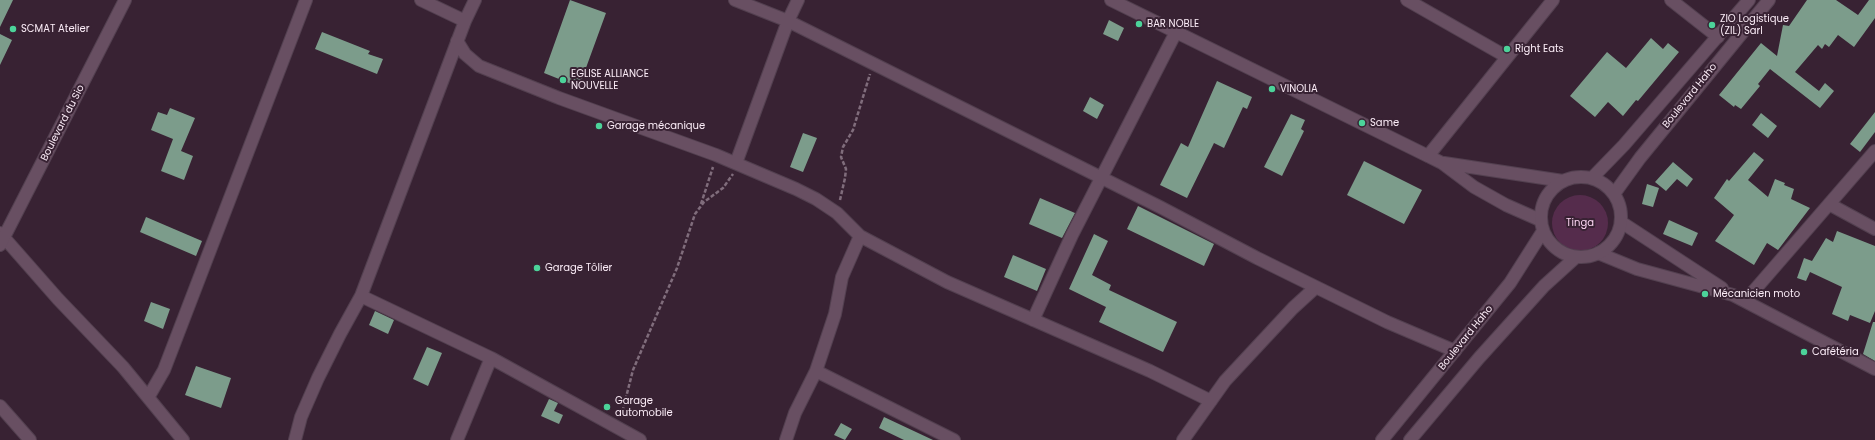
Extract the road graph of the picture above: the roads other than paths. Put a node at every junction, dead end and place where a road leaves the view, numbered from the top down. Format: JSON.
{"nodes":[{"id":1,"x":125,"y":0,"type":"edge"},
{"id":2,"x":306,"y":0,"type":"edge"},
{"id":3,"x":421,"y":0,"type":"edge"},
{"id":4,"x":475,"y":0,"type":"edge"},
{"id":5,"x":735,"y":0,"type":"edge"},
{"id":6,"x":798,"y":0,"type":"edge"},
{"id":7,"x":1111,"y":0,"type":"edge"},
{"id":8,"x":1407,"y":0,"type":"edge"},
{"id":9,"x":1553,"y":0,"type":"edge"},
{"id":10,"x":1671,"y":0,"type":"edge"},
{"id":11,"x":1749,"y":0,"type":"edge"},
{"id":12,"x":1769,"y":0,"type":"edge"},
{"id":13,"x":465,"y":20,"type":"junction"},
{"id":14,"x":788,"y":21,"type":"junction"},
{"id":15,"x":1176,"y":32,"type":"junction"},
{"id":16,"x":1718,"y":37,"type":"junction"},
{"id":17,"x":457,"y":41,"type":"junction"},
{"id":18,"x":1507,"y":57,"type":"junction"},
{"id":19,"x":1875,"y":151,"type":"edge"},
{"id":20,"x":1428,"y":156,"type":"junction"},
{"id":21,"x":736,"y":163,"type":"junction"},
{"id":22,"x":1442,"y":163,"type":"junction"},
{"id":23,"x":1102,"y":178,"type":"junction"},
{"id":24,"x":1592,"y":178,"type":"junction"},
{"id":25,"x":1563,"y":181,"type":"junction"},
{"id":26,"x":1614,"y":194,"type":"junction"},
{"id":27,"x":1829,"y":204,"type":"junction"},
{"id":28,"x":1621,"y":222,"type":"junction"},
{"id":29,"x":1542,"y":225,"type":"junction"},
{"id":30,"x":1875,"y":229,"type":"edge"},
{"id":31,"x":860,"y":236,"type":"junction"},
{"id":32,"x":1,"y":238,"type":"edge"},
{"id":33,"x":1598,"y":253,"type":"junction"},
{"id":34,"x":1576,"y":257,"type":"junction"},
{"id":35,"x":1316,"y":287,"type":"junction"},
{"id":36,"x":1733,"y":295,"type":"junction"},
{"id":37,"x":361,"y":296,"type":"junction"},
{"id":38,"x":1746,"y":300,"type":"junction"},
{"id":39,"x":1033,"y":320,"type":"junction"},
{"id":40,"x":1455,"y":351,"type":"junction"},
{"id":41,"x":490,"y":358,"type":"junction"},
{"id":42,"x":1875,"y":369,"type":"edge"},
{"id":43,"x":816,"y":371,"type":"junction"},
{"id":44,"x":149,"y":396,"type":"junction"},
{"id":45,"x":1211,"y":401,"type":"junction"},
{"id":46,"x":0,"y":406,"type":"edge"},
{"id":47,"x":616,"y":434,"type":"edge"},
{"id":48,"x":30,"y":440,"type":"edge"},
{"id":49,"x":183,"y":440,"type":"edge"},
{"id":50,"x":295,"y":440,"type":"edge"},
{"id":51,"x":457,"y":440,"type":"edge"},
{"id":52,"x":640,"y":440,"type":"edge"},
{"id":53,"x":786,"y":440,"type":"edge"},
{"id":54,"x":954,"y":440,"type":"edge"},
{"id":55,"x":1183,"y":440,"type":"edge"},
{"id":56,"x":1382,"y":440,"type":"edge"},
{"id":57,"x":1410,"y":440,"type":"edge"}],
"edges":[{"from":1,"to":32,"type":"street","name":"Boulevard du Sio"},
{"from":2,"to":44,"type":"street"},
{"from":3,"to":13,"type":"street"},
{"from":4,"to":13,"type":"street"},
{"from":5,"to":14,"type":"street"},
{"from":6,"to":14,"type":"street"},
{"from":7,"to":15,"type":"street"},
{"from":8,"to":18,"type":"street"},
{"from":9,"to":18,"type":"street"},
{"from":10,"to":16,"type":"street"},
{"from":11,"to":16,"type":"street","name":"Boulevard Haho"},
{"from":12,"to":26,"type":"street","name":"Boulevard Haho"},
{"from":13,"to":17,"type":"street"},
{"from":14,"to":21,"type":"street"},
{"from":14,"to":23,"type":"street"},
{"from":15,"to":20,"type":"street"},
{"from":15,"to":23,"type":"street"},
{"from":16,"to":24,"type":"street","name":"Boulevard Haho"},
{"from":17,"to":21,"type":"street"},
{"from":17,"to":37,"type":"street"},
{"from":18,"to":20,"type":"street"},
{"from":19,"to":27,"type":"street"},
{"from":20,"to":22,"type":"street"},
{"from":21,"to":31,"type":"street"},
{"from":22,"to":25,"type":"street"},
{"from":22,"to":29,"type":"street"},
{"from":23,"to":35,"type":"street"},
{"from":23,"to":39,"type":"street"},
{"from":24,"to":25,"type":"street"},
{"from":24,"to":26,"type":"street"},
{"from":25,"to":29,"type":"street"},
{"from":26,"to":28,"type":"street"},
{"from":27,"to":30,"type":"street"},
{"from":27,"to":38,"type":"street"},
{"from":28,"to":33,"type":"street"},
{"from":28,"to":36,"type":"street"},
{"from":29,"to":34,"type":"street"},
{"from":29,"to":40,"type":"street","name":"Boulevard Haho"},
{"from":31,"to":39,"type":"street"},
{"from":31,"to":43,"type":"street"},
{"from":32,"to":44,"type":"street"},
{"from":33,"to":34,"type":"street"},
{"from":33,"to":36,"type":"street"},
{"from":34,"to":57,"type":"street"},
{"from":35,"to":40,"type":"street"},
{"from":35,"to":45,"type":"street"},
{"from":36,"to":38,"type":"street"},
{"from":37,"to":41,"type":"street"},
{"from":37,"to":50,"type":"street"},
{"from":38,"to":42,"type":"street"},
{"from":39,"to":45,"type":"street"},
{"from":40,"to":56,"type":"street","name":"Boulevard Haho"},
{"from":41,"to":47,"type":"street"},
{"from":41,"to":51,"type":"street"},
{"from":43,"to":53,"type":"street"},
{"from":43,"to":54,"type":"street"},
{"from":44,"to":49,"type":"street"},
{"from":45,"to":55,"type":"street"},
{"from":46,"to":48,"type":"street"},
{"from":47,"to":52,"type":"street"}]}
